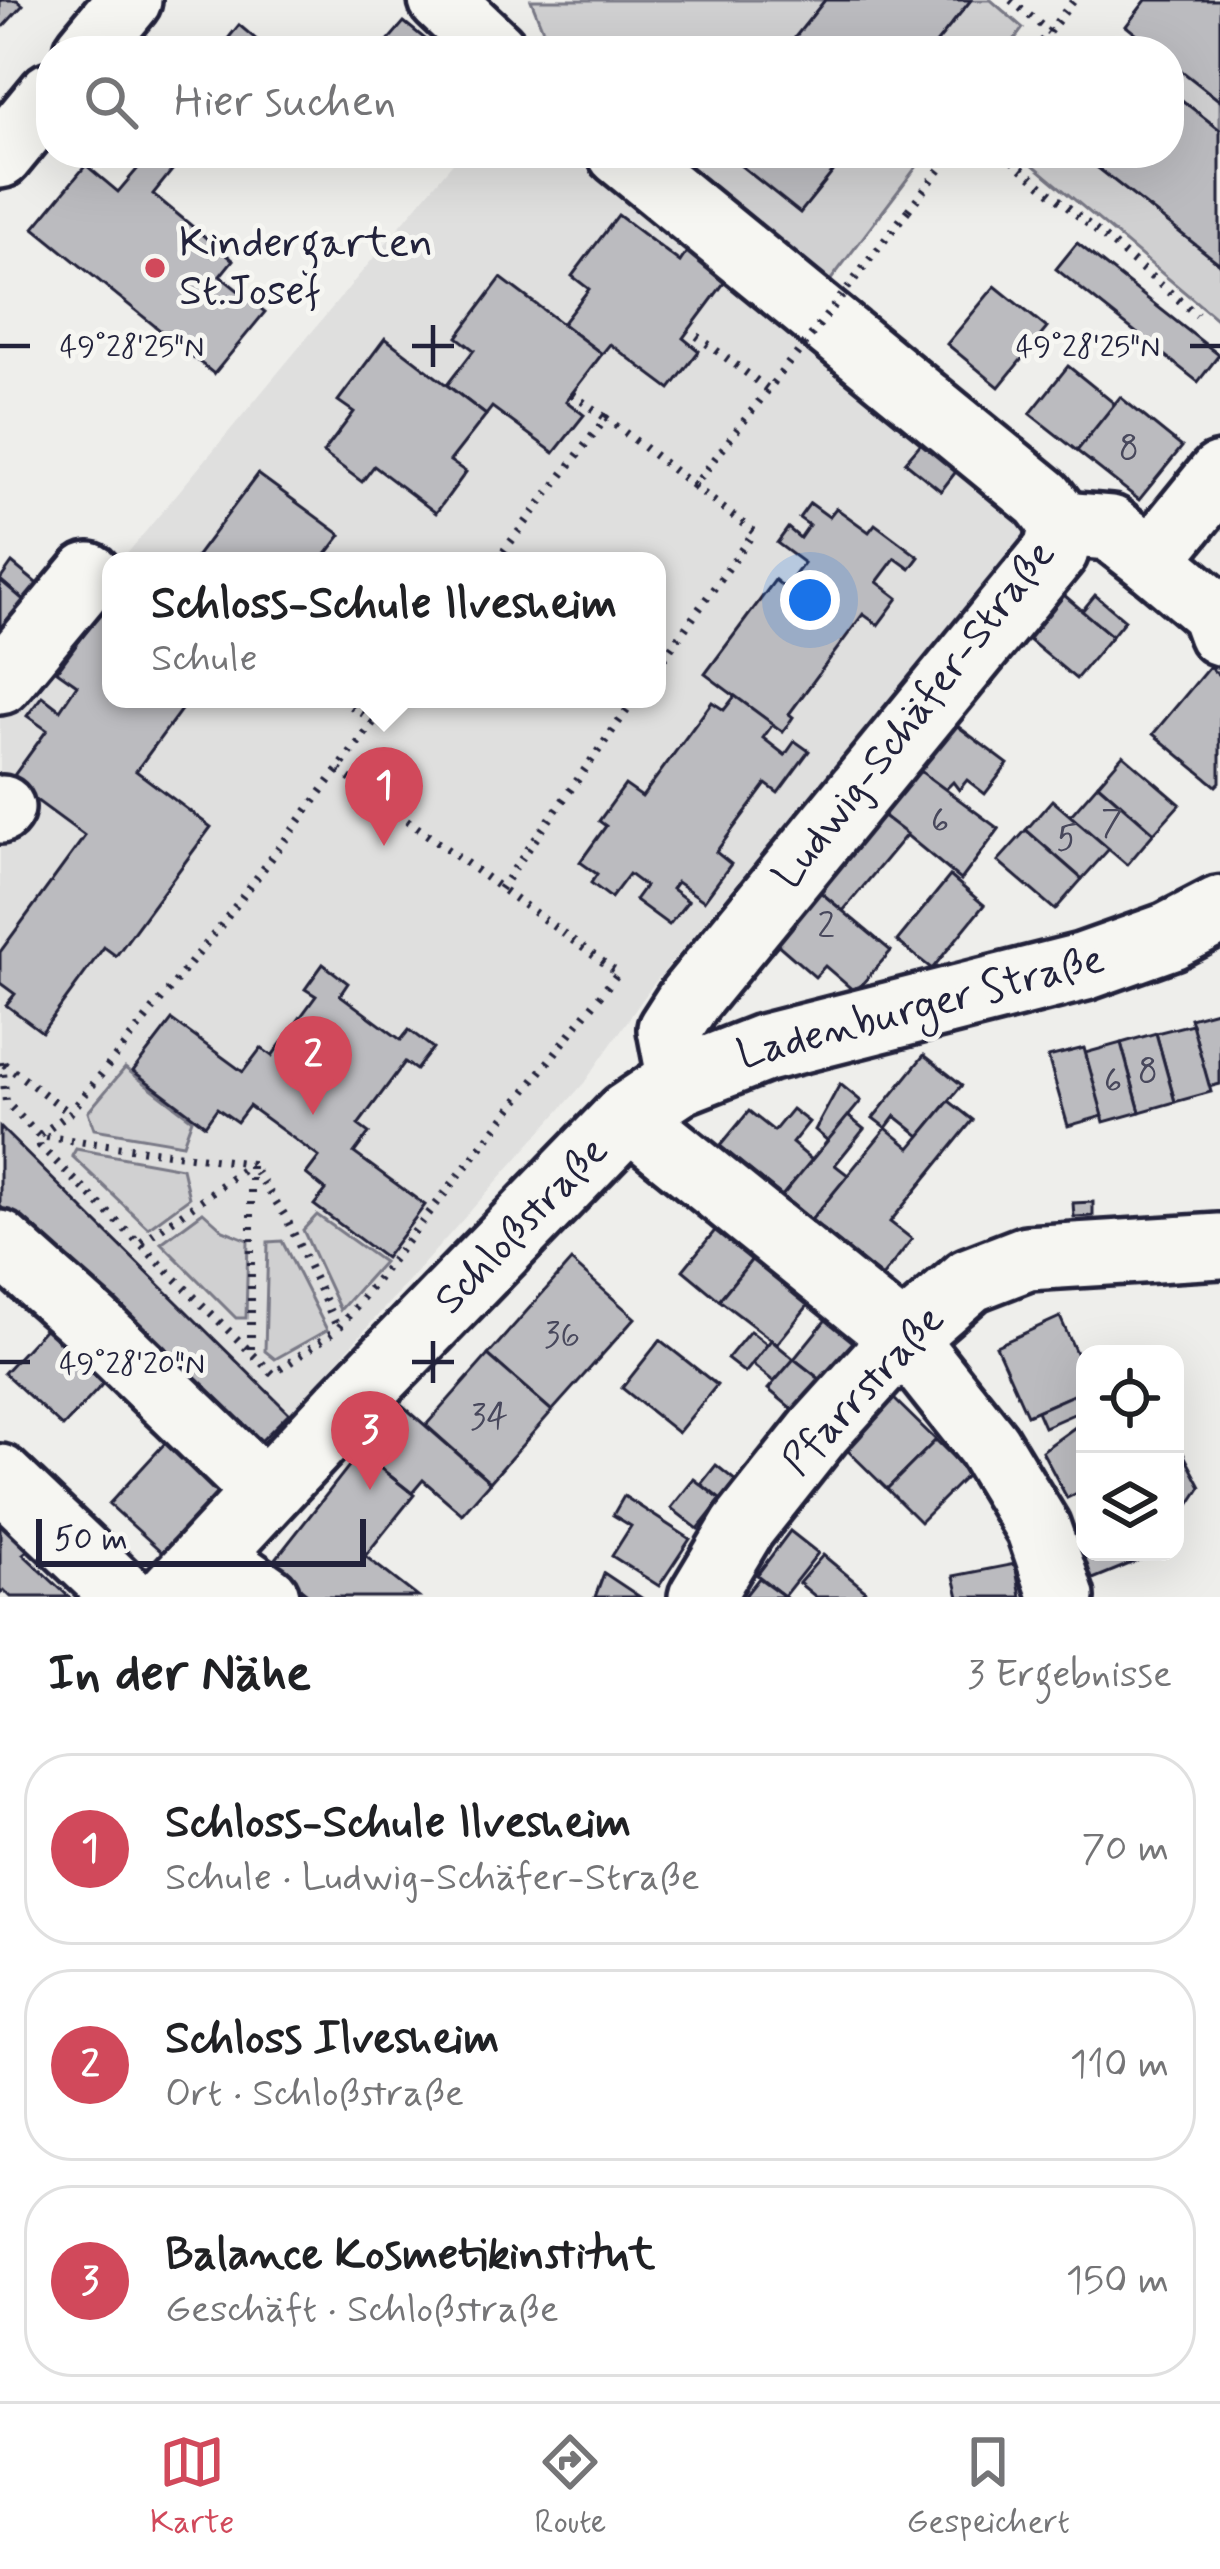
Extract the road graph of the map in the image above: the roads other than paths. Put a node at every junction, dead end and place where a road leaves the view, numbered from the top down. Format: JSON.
{"nodes":[{"id":1,"x":129,"y":0,"type":"edge"},
{"id":2,"x":441,"y":0,"type":"edge"},
{"id":3,"x":487,"y":0,"type":"edge"},
{"id":4,"x":99,"y":36,"type":"edge"},
{"id":5,"x":478,"y":36,"type":"edge"},
{"id":6,"x":492,"y":36,"type":"edge"},
{"id":7,"x":36,"y":112,"type":"edge"},
{"id":8,"x":0,"y":155,"type":"edge"},
{"id":9,"x":638,"y":168,"type":"edge"},
{"id":10,"x":1217,"y":484,"type":"edge"},
{"id":11,"x":1062,"y":524,"type":"junction"},
{"id":12,"x":1151,"y":560,"type":"junction"},
{"id":13,"x":89,"y":575,"type":"dead end"},
{"id":14,"x":1220,"y":633,"type":"edge"},
{"id":15,"x":0,"y":682,"type":"edge"},
{"id":16,"x":1220,"y":910,"type":"edge"},
{"id":17,"x":654,"y":1099,"type":"junction"},
{"id":18,"x":0,"y":1243,"type":"edge"},
{"id":19,"x":1220,"y":1246,"type":"edge"},
{"id":20,"x":903,"y":1337,"type":"junction"},
{"id":21,"x":0,"y":1477,"type":"edge"},
{"id":22,"x":266,"y":1493,"type":"junction"},
{"id":23,"x":189,"y":1576,"type":"edge"},
{"id":24,"x":126,"y":1597,"type":"edge"},
{"id":25,"x":267,"y":1597,"type":"edge"},
{"id":26,"x":701,"y":1597,"type":"edge"},
{"id":27,"x":1062,"y":1597,"type":"edge"}],
"edges":[{"from":1,"to":4,"type":"street"},
{"from":2,"to":5,"type":"street"},
{"from":3,"to":6,"type":"street"},
{"from":7,"to":8,"type":"street"},
{"from":9,"to":11,"type":"street"},
{"from":10,"to":12,"type":"street"},
{"from":11,"to":12,"type":"street","name":"Ludwig-Schäfer-Straße"},
{"from":11,"to":17,"type":"street","name":"Ludwig-Schäfer-Straße"},
{"from":12,"to":14,"type":"street","name":"Ludwig-Schäfer-Straße"},
{"from":13,"to":15,"type":"street"},
{"from":16,"to":17,"type":"main road","name":"Ladenburger Straße"},
{"from":17,"to":20,"type":"street"},
{"from":17,"to":22,"type":"main road","name":"Schloßstraße"},
{"from":18,"to":22,"type":"street"},
{"from":19,"to":20,"type":"street","name":"Pfarrstraße"},
{"from":20,"to":26,"type":"street","name":"Pfarrstraße"},
{"from":20,"to":27,"type":"street"},
{"from":21,"to":24,"type":"street"},
{"from":22,"to":23,"type":"main road","name":"Schloßstraße"},
{"from":23,"to":25,"type":"street"}]}
